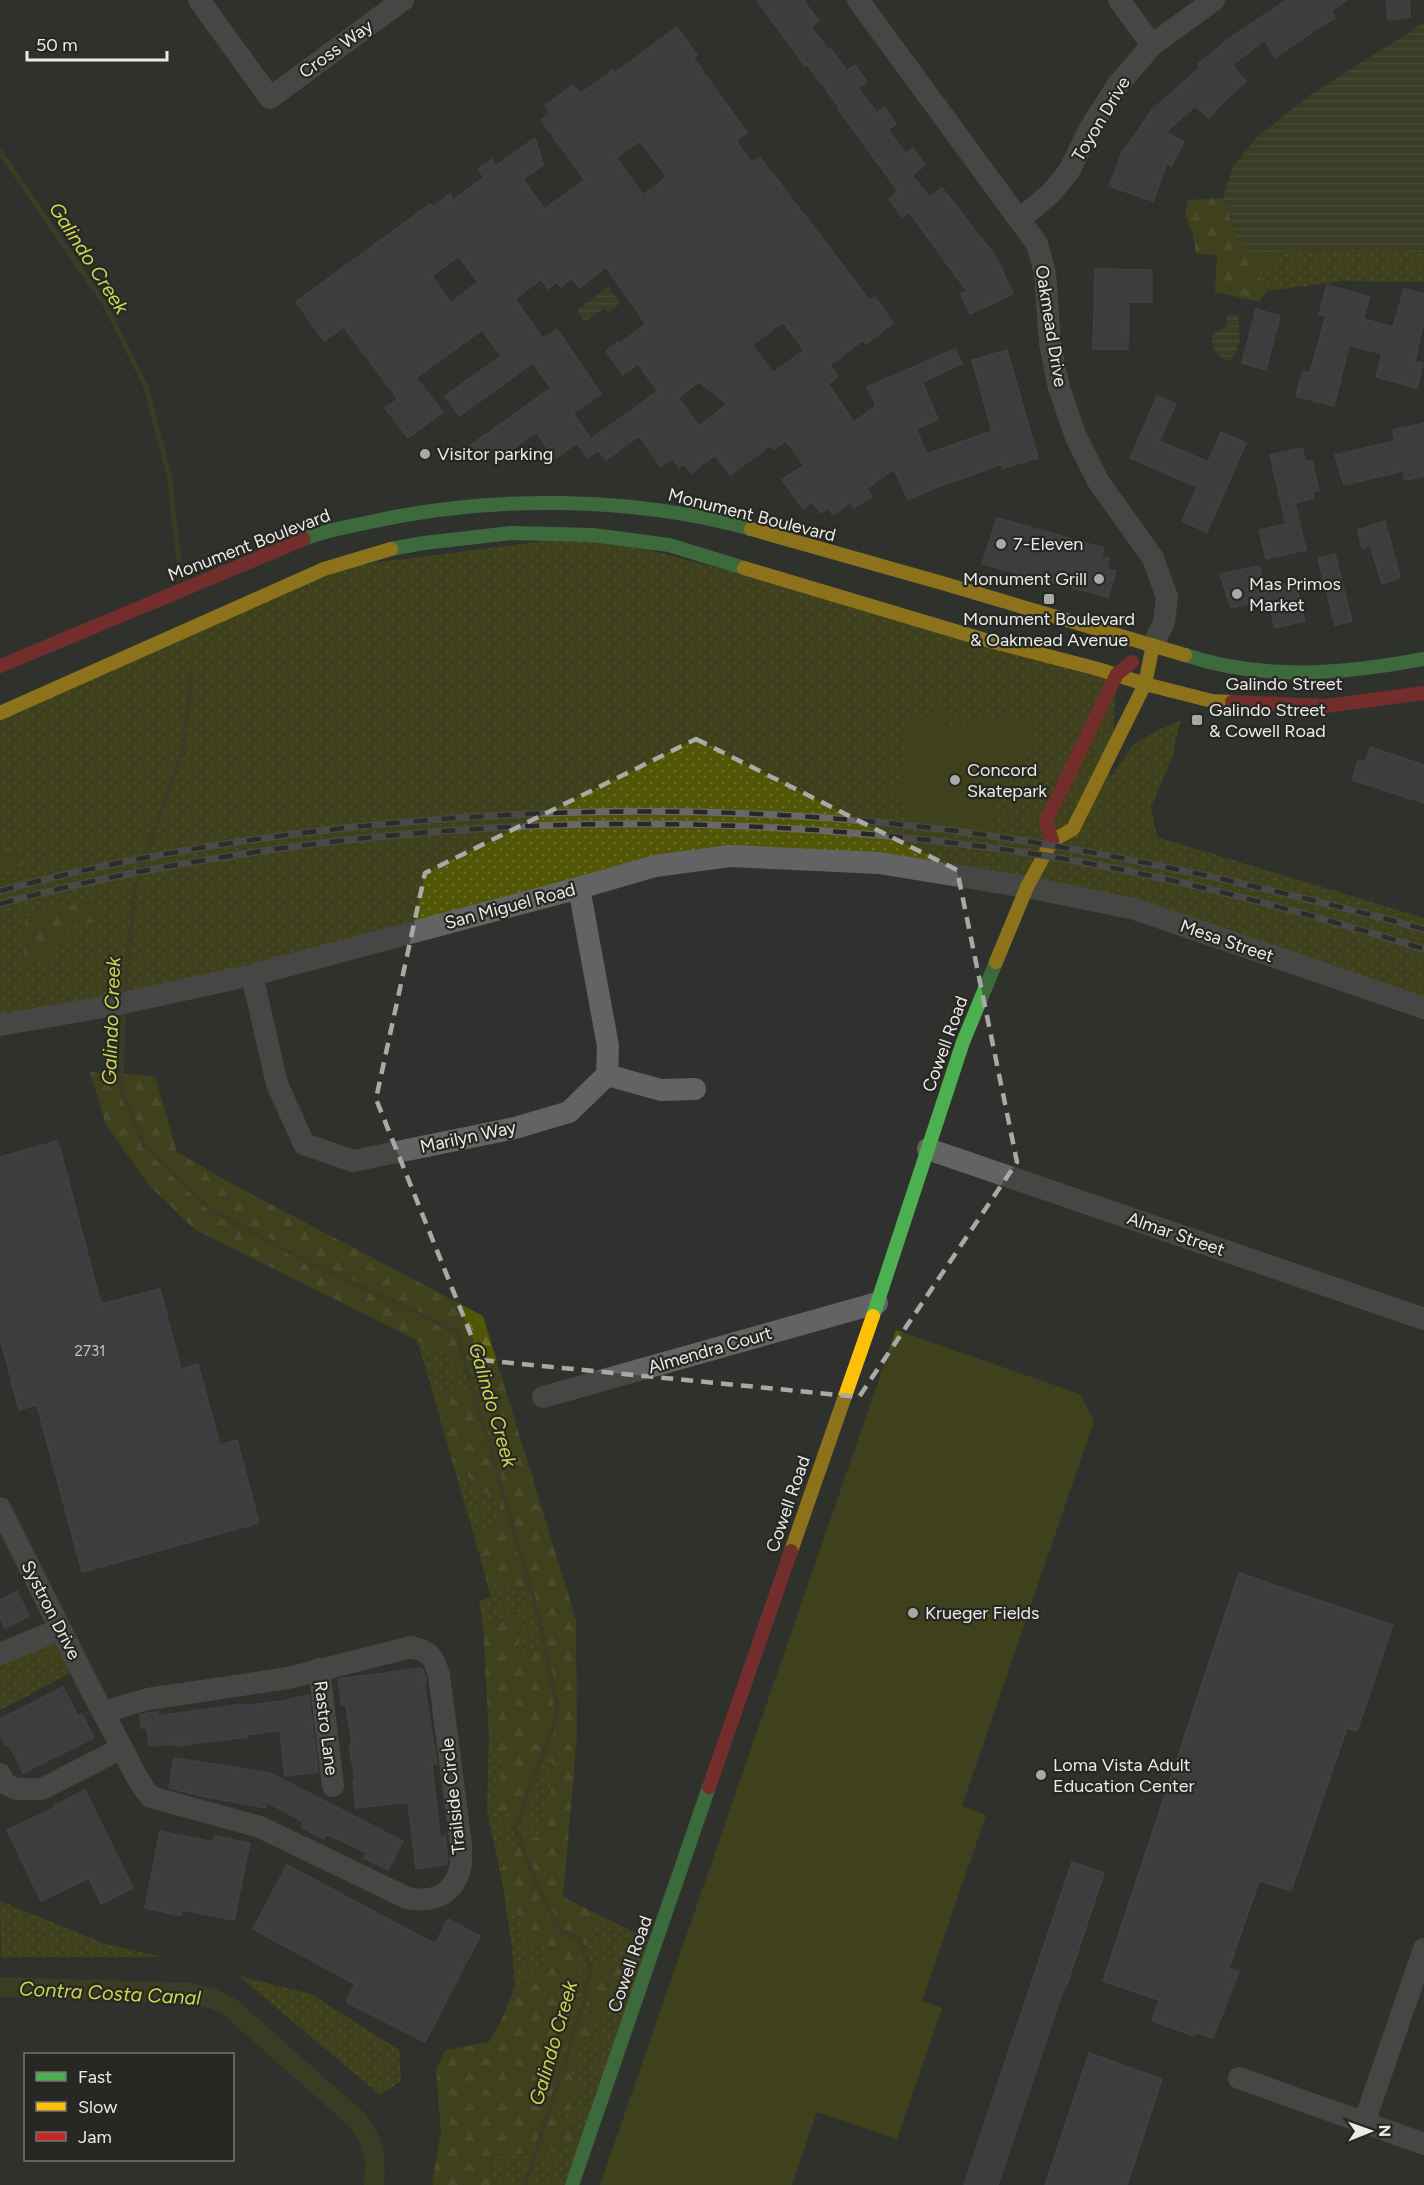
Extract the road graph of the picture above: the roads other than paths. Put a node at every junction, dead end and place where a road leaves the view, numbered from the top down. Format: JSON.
{"nodes":[{"id":1,"x":199,"y":0,"type":"edge"},
{"id":2,"x":403,"y":0,"type":"edge"},
{"id":3,"x":858,"y":0,"type":"edge"},
{"id":4,"x":1119,"y":0,"type":"edge"},
{"id":5,"x":1214,"y":0,"type":"edge"},
{"id":6,"x":1152,"y":45,"type":"junction"},
{"id":7,"x":1020,"y":219,"type":"junction"},
{"id":8,"x":1153,"y":645,"type":"junction"},
{"id":9,"x":1424,"y":659,"type":"edge"},
{"id":10,"x":0,"y":666,"type":"edge"},
{"id":11,"x":1117,"y":674,"type":"junction"},
{"id":12,"x":1144,"y":684,"type":"junction"},
{"id":13,"x":1424,"y":693,"type":"edge"},
{"id":14,"x":0,"y":713,"type":"edge"},
{"id":15,"x":1052,"y":841,"type":"junction"},
{"id":16,"x":1027,"y":887,"type":"junction"},
{"id":17,"x":579,"y":888,"type":"junction"},
{"id":18,"x":252,"y":975,"type":"junction"},
{"id":19,"x":1424,"y":1008,"type":"edge"},
{"id":20,"x":0,"y":1025,"type":"edge"},
{"id":21,"x":607,"y":1076,"type":"junction"},
{"id":22,"x":695,"y":1089,"type":"dead end"},
{"id":23,"x":928,"y":1149,"type":"junction"},
{"id":24,"x":877,"y":1303,"type":"junction"},
{"id":25,"x":1424,"y":1319,"type":"edge"},
{"id":26,"x":543,"y":1397,"type":"dead end"},
{"id":27,"x":0,"y":1508,"type":"edge"},
{"id":28,"x":60,"y":1629,"type":"junction"},
{"id":29,"x":0,"y":1654,"type":"edge"},
{"id":30,"x":319,"y":1669,"type":"junction"},
{"id":31,"x":103,"y":1712,"type":"junction"},
{"id":32,"x":122,"y":1748,"type":"junction"},
{"id":33,"x":0,"y":1774,"type":"edge"},
{"id":34,"x":333,"y":1786,"type":"dead end"},
{"id":35,"x":1424,"y":1949,"type":"edge"},
{"id":36,"x":1239,"y":2078,"type":"dead end"},
{"id":37,"x":1364,"y":2123,"type":"junction"},
{"id":38,"x":1424,"y":2144,"type":"edge"},
{"id":39,"x":572,"y":2185,"type":"edge"}],
"edges":[{"from":1,"to":2,"type":"street","name":"Cross Way"},
{"from":3,"to":7,"type":"street","name":"Oakmead Drive"},
{"from":4,"to":6,"type":"street"},
{"from":5,"to":6,"type":"street","name":"Toyon Drive"},
{"from":6,"to":7,"type":"street","name":"Toyon Drive"},
{"from":7,"to":8,"type":"street","name":"Oakmead Drive"},
{"from":8,"to":9,"type":"main road","name":"Galindo Street"},
{"from":8,"to":10,"type":"main road","name":"Monument Boulevard"},
{"from":8,"to":11,"type":"main road"},
{"from":8,"to":12,"type":"main road","name":"Cowell Road"},
{"from":11,"to":12,"type":"main road"},
{"from":11,"to":14,"type":"main road"},
{"from":11,"to":15,"type":"main road"},
{"from":12,"to":13,"type":"main road","name":"Galindo Street"},
{"from":12,"to":15,"type":"main road","name":"Cowell Road"},
{"from":15,"to":16,"type":"main road","name":"Cowell Road"},
{"from":16,"to":17,"type":"street","name":"San Miguel Road"},
{"from":16,"to":19,"type":"street","name":"Mesa Street"},
{"from":16,"to":23,"type":"main road","name":"Cowell Road"},
{"from":17,"to":18,"type":"street","name":"San Miguel Road"},
{"from":17,"to":21,"type":"street"},
{"from":18,"to":20,"type":"street","name":"San Miguel Road"},
{"from":18,"to":21,"type":"street","name":"Marilyn Way"},
{"from":21,"to":22,"type":"street"},
{"from":23,"to":24,"type":"main road","name":"Cowell Road"},
{"from":23,"to":25,"type":"street","name":"Almar Street"},
{"from":24,"to":26,"type":"street","name":"Almendra Court"},
{"from":24,"to":39,"type":"main road","name":"Cowell Road"},
{"from":27,"to":28,"type":"street","name":"Systron Drive"},
{"from":28,"to":29,"type":"street"},
{"from":28,"to":31,"type":"street","name":"Systron Drive"},
{"from":30,"to":31,"type":"street","name":"Trailside Circle"},
{"from":30,"to":32,"type":"street","name":"Trailside Circle"},
{"from":30,"to":34,"type":"street","name":"Rastro Lane"},
{"from":31,"to":32,"type":"street","name":"Trailside Circle"},
{"from":32,"to":33,"type":"street"},
{"from":35,"to":37,"type":"street"},
{"from":36,"to":37,"type":"street"},
{"from":37,"to":38,"type":"street"}]}
